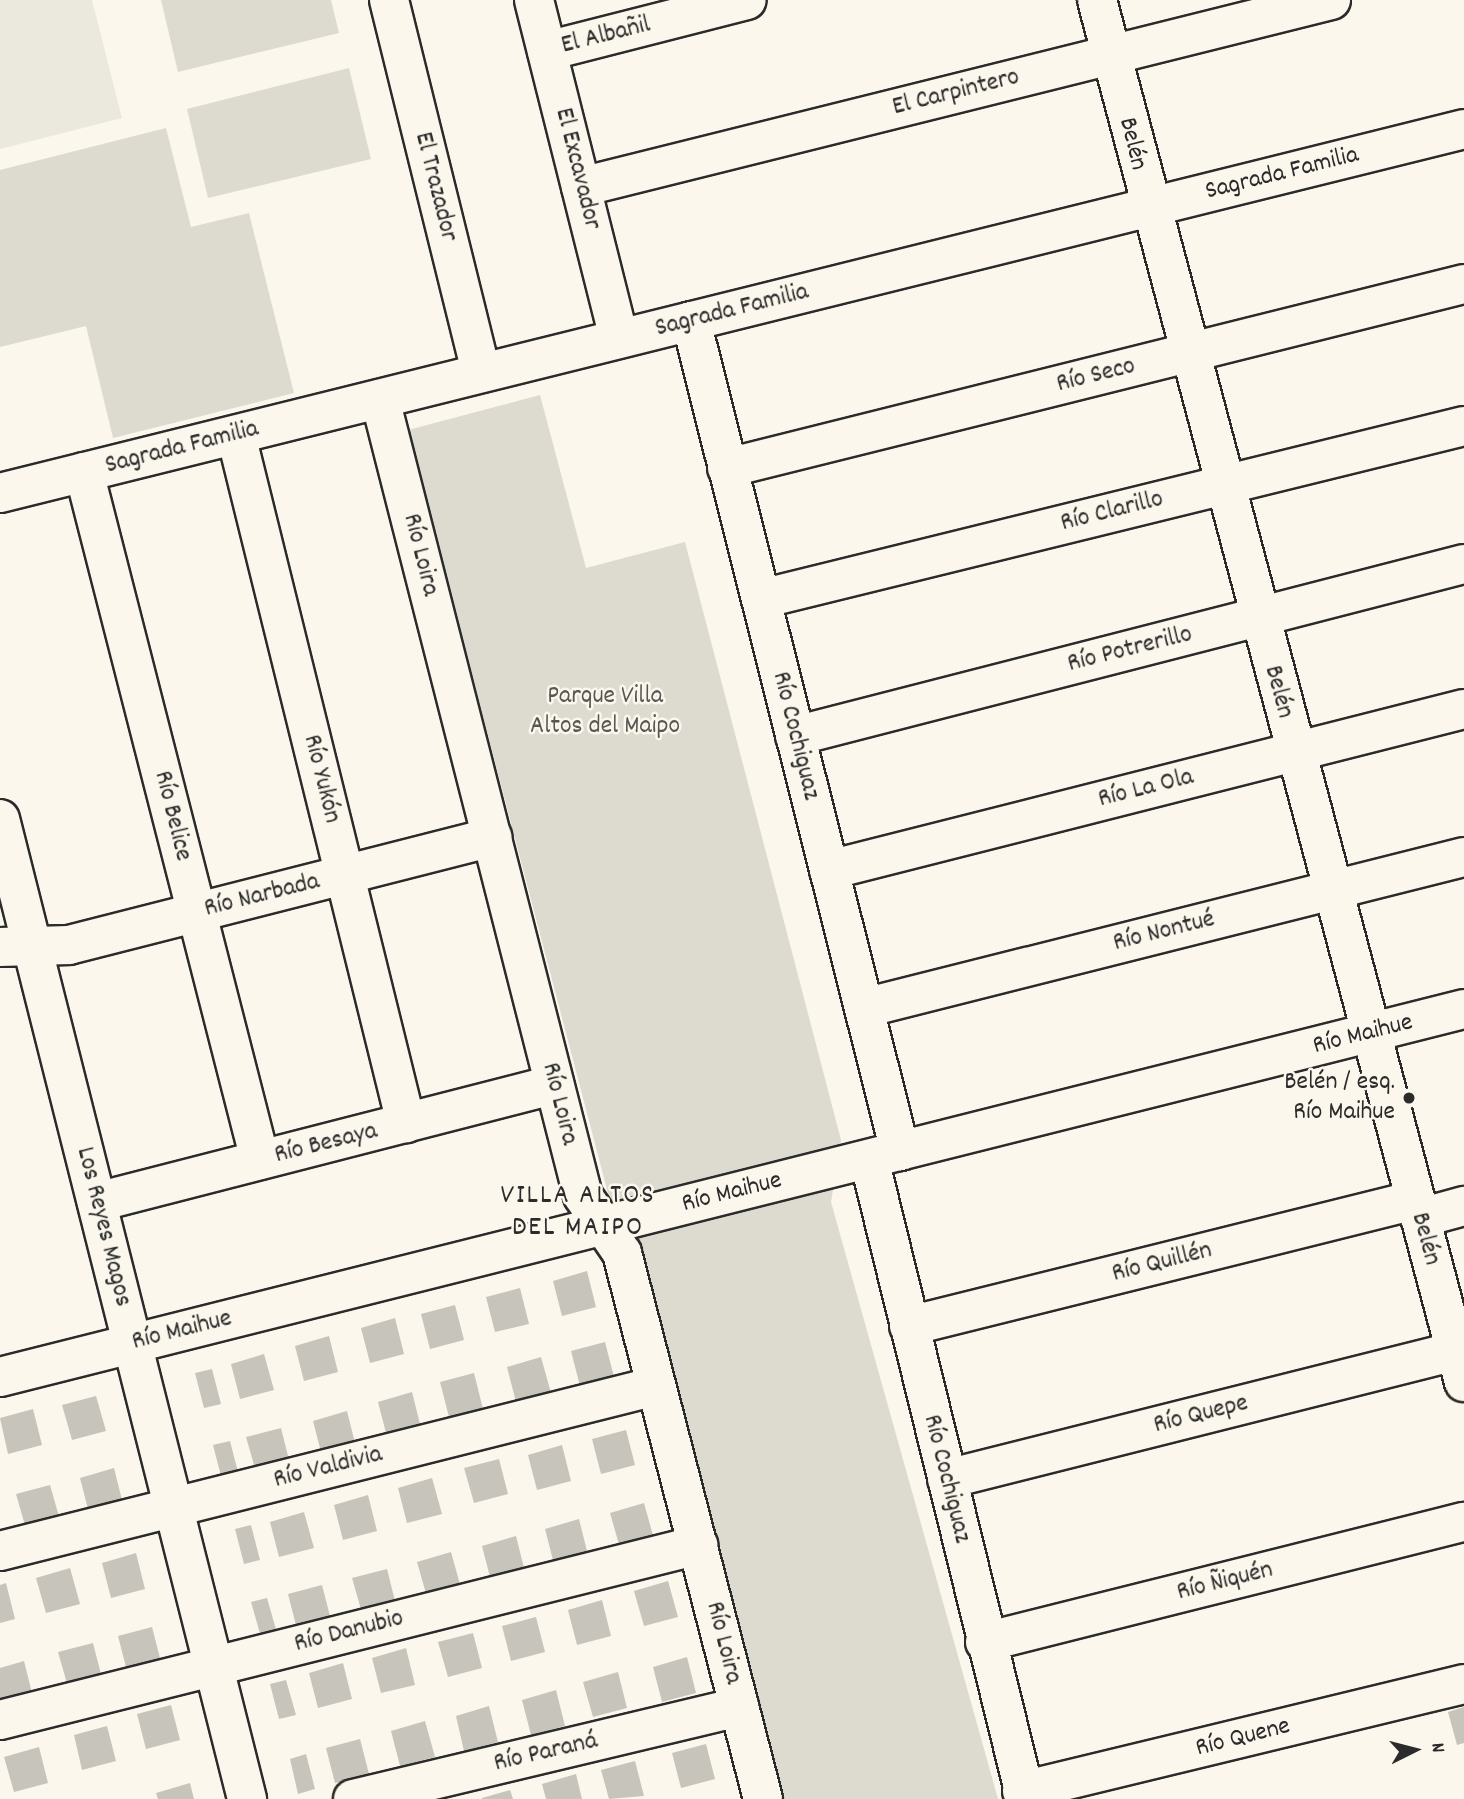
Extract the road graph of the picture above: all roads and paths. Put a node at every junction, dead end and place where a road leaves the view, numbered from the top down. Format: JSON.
{"nodes":[{"id":1,"x":389,"y":0,"type":"edge"},
{"id":2,"x":534,"y":0,"type":"edge"},
{"id":3,"x":747,"y":0,"type":"edge"},
{"id":4,"x":1097,"y":0,"type":"edge"},
{"id":5,"x":1331,"y":0,"type":"edge"},
{"id":6,"x":547,"y":51,"type":"junction"},
{"id":7,"x":1111,"y":55,"type":"junction"},
{"id":8,"x":1464,"y":129,"type":"edge"},
{"id":9,"x":581,"y":187,"type":"junction"},
{"id":10,"x":1148,"y":207,"type":"junction"},
{"id":11,"x":1464,"y":284,"type":"edge"},
{"id":12,"x":691,"y":321,"type":"junction"},
{"id":13,"x":619,"y":339,"type":"junction"},
{"id":14,"x":1187,"y":353,"type":"junction"},
{"id":15,"x":481,"y":373,"type":"junction"},
{"id":16,"x":380,"y":398,"type":"junction"},
{"id":17,"x":1464,"y":426,"type":"edge"},
{"id":18,"x":236,"y":435,"type":"junction"},
{"id":19,"x":727,"y":468,"type":"junction"},
{"id":20,"x":85,"y":472,"type":"junction"},
{"id":21,"x":1223,"y":485,"type":"junction"},
{"id":22,"x":0,"y":493,"type":"edge"},
{"id":23,"x":1464,"y":565,"type":"edge"},
{"id":24,"x":761,"y":599,"type":"junction"},
{"id":25,"x":1258,"y":617,"type":"junction"},
{"id":26,"x":1464,"y":709,"type":"edge"},
{"id":27,"x":795,"y":736,"type":"junction"},
{"id":28,"x":1294,"y":752,"type":"junction"},
{"id":29,"x":0,"y":819,"type":"edge"},
{"id":30,"x":492,"y":837,"type":"junction"},
{"id":31,"x":1464,"y":856,"type":"edge"},
{"id":32,"x":829,"y":870,"type":"junction"},
{"id":33,"x":344,"y":875,"type":"junction"},
{"id":34,"x":1331,"y":890,"type":"junction"},
{"id":35,"x":197,"y":912,"type":"junction"},
{"id":36,"x":16,"y":946,"type":"edge"},
{"id":37,"x":864,"y":1008,"type":"junction"},
{"id":38,"x":1464,"y":1009,"type":"edge"},
{"id":39,"x":1370,"y":1033,"type":"junction"},
{"id":40,"x":554,"y":1085,"type":"junction"},
{"id":41,"x":406,"y":1123,"type":"junction"},
{"id":42,"x":884,"y":1155,"type":"junction"},
{"id":43,"x":260,"y":1160,"type":"junction"},
{"id":44,"x":97,"y":1202,"type":"junction"},
{"id":45,"x":1464,"y":1206,"type":"edge"},
{"id":46,"x":1417,"y":1209,"type":"junction"},
{"id":47,"x":603,"y":1225,"type":"junction"},
{"id":48,"x":909,"y":1326,"type":"junction"},
{"id":49,"x":132,"y":1344,"type":"junction"},
{"id":50,"x":1460,"y":1366,"type":"edge"},
{"id":51,"x":0,"y":1377,"type":"edge"},
{"id":52,"x":656,"y":1386,"type":"junction"},
{"id":53,"x":947,"y":1479,"type":"junction"},
{"id":54,"x":174,"y":1507,"type":"junction"},
{"id":55,"x":1464,"y":1522,"type":"edge"},
{"id":56,"x":698,"y":1545,"type":"junction"},
{"id":57,"x":0,"y":1551,"type":"edge"},
{"id":58,"x":985,"y":1642,"type":"junction"},
{"id":59,"x":214,"y":1666,"type":"junction"},
{"id":60,"x":1464,"y":1684,"type":"edge"},
{"id":61,"x":739,"y":1707,"type":"junction"},
{"id":62,"x":0,"y":1720,"type":"edge"},
{"id":63,"x":1024,"y":1795,"type":"edge"},
{"id":64,"x":247,"y":1799,"type":"edge"},
{"id":65,"x":353,"y":1799,"type":"edge"},
{"id":66,"x":763,"y":1799,"type":"edge"}],
"edges":[{"from":1,"to":15,"type":"street","name":"El Trazador"},
{"from":2,"to":6,"type":"street","name":"El Excavador"},
{"from":3,"to":6,"type":"street","name":"El Albañil"},
{"from":4,"to":7,"type":"street","name":"Belén"},
{"from":5,"to":7,"type":"street","name":"El Carpintero"},
{"from":6,"to":9,"type":"street","name":"El Excavador"},
{"from":7,"to":9,"type":"street","name":"El Carpintero"},
{"from":7,"to":10,"type":"street","name":"Belén"},
{"from":8,"to":10,"type":"street","name":"Sagrada Familia"},
{"from":9,"to":13,"type":"street","name":"El Excavador"},
{"from":10,"to":12,"type":"street","name":"Sagrada Familia"},
{"from":10,"to":14,"type":"street","name":"Belén"},
{"from":11,"to":14,"type":"street","name":"Río Seco"},
{"from":12,"to":13,"type":"street","name":"Sagrada Familia"},
{"from":12,"to":19,"type":"street","name":"Río Cochiguaz"},
{"from":13,"to":15,"type":"street","name":"Sagrada Familia"},
{"from":14,"to":19,"type":"street","name":"Río Seco"},
{"from":14,"to":21,"type":"street","name":"Belén"},
{"from":15,"to":16,"type":"street","name":"Sagrada Familia"},
{"from":16,"to":18,"type":"street","name":"Sagrada Familia"},
{"from":16,"to":30,"type":"street","name":"Río Loira"},
{"from":17,"to":21,"type":"street","name":"Río Clarillo"},
{"from":18,"to":20,"type":"street","name":"Sagrada Familia"},
{"from":18,"to":33,"type":"street","name":"Río Yukón"},
{"from":19,"to":24,"type":"street","name":"Río Cochiguaz"},
{"from":20,"to":22,"type":"street","name":"Sagrada Familia"},
{"from":20,"to":35,"type":"street","name":"Río Belice"},
{"from":21,"to":24,"type":"street","name":"Río Clarillo"},
{"from":21,"to":25,"type":"street","name":"Belén"},
{"from":23,"to":25,"type":"street","name":"Río Potrerillo"},
{"from":24,"to":27,"type":"street","name":"Río Cochiguaz"},
{"from":25,"to":27,"type":"street","name":"Río Potrerillo"},
{"from":25,"to":28,"type":"street","name":"Belén"},
{"from":26,"to":28,"type":"street","name":"Río La Ola"},
{"from":27,"to":32,"type":"street","name":"Río Cochiguaz"},
{"from":28,"to":32,"type":"street","name":"Río La Ola"},
{"from":28,"to":34,"type":"street","name":"Belén"},
{"from":29,"to":36,"type":"street","name":"Los Reyes Magos"},
{"from":30,"to":33,"type":"street","name":"Río Narbada"},
{"from":30,"to":40,"type":"street","name":"Río Loira"},
{"from":31,"to":34,"type":"street","name":"Río Nontué"},
{"from":32,"to":37,"type":"street","name":"Río Cochiguaz"},
{"from":33,"to":35,"type":"street","name":"Río Narbada"},
{"from":33,"to":41,"type":"street","name":"Río Yukón"},
{"from":34,"to":37,"type":"street","name":"Río Nontué"},
{"from":34,"to":39,"type":"street","name":"Belén"},
{"from":35,"to":36,"type":"street","name":"Río Narbada"},
{"from":35,"to":43,"type":"street","name":"Río Belice"},
{"from":36,"to":44,"type":"street","name":"Los Reyes Magos"},
{"from":37,"to":42,"type":"street","name":"Río Cochiguaz"},
{"from":38,"to":39,"type":"street","name":"Río Maihue"},
{"from":39,"to":42,"type":"street","name":"Río Maihue"},
{"from":39,"to":46,"type":"street","name":"Belén"},
{"from":40,"to":41,"type":"street","name":"Río Besaya"},
{"from":40,"to":47,"type":"street","name":"Río Loira"},
{"from":41,"to":43,"type":"street","name":"Río Besaya"},
{"from":42,"to":47,"type":"street","name":"Río Maihue"},
{"from":42,"to":48,"type":"street","name":"Río Cochiguaz"},
{"from":43,"to":44,"type":"street","name":"Río Besaya"},
{"from":44,"to":49,"type":"street","name":"Los Reyes Magos"},
{"from":45,"to":46,"type":"street","name":"Río Quillén"},
{"from":46,"to":48,"type":"street","name":"Río Quillén"},
{"from":46,"to":50,"type":"street","name":"Belén"},
{"from":47,"to":49,"type":"street","name":"Río Maihue"},
{"from":47,"to":52,"type":"street","name":"Río Loira"},
{"from":48,"to":53,"type":"street","name":"Río Cochiguaz"},
{"from":49,"to":51,"type":"street","name":"Río Maihue"},
{"from":49,"to":54,"type":"street","name":"Los Reyes Magos"},
{"from":50,"to":53,"type":"street","name":"Río Quepe"},
{"from":52,"to":54,"type":"street","name":"Río Valdivia"},
{"from":52,"to":56,"type":"street","name":"Río Loira"},
{"from":53,"to":58,"type":"street","name":"Río Cochiguaz"},
{"from":54,"to":57,"type":"street","name":"Río Valdivia"},
{"from":54,"to":59,"type":"street","name":"Los Reyes Magos"},
{"from":55,"to":58,"type":"street","name":"Río Ñiquén"},
{"from":56,"to":59,"type":"street","name":"Río Danubio"},
{"from":56,"to":61,"type":"street","name":"Río Loira"},
{"from":58,"to":63,"type":"street","name":"Río Cochiguaz"},
{"from":59,"to":62,"type":"street","name":"Río Danubio"},
{"from":59,"to":64,"type":"street","name":"Los Reyes Magos"},
{"from":60,"to":63,"type":"street","name":"Río Quene"},
{"from":61,"to":65,"type":"street","name":"Río Paraná"},
{"from":61,"to":66,"type":"street","name":"Río Loira"}]}
